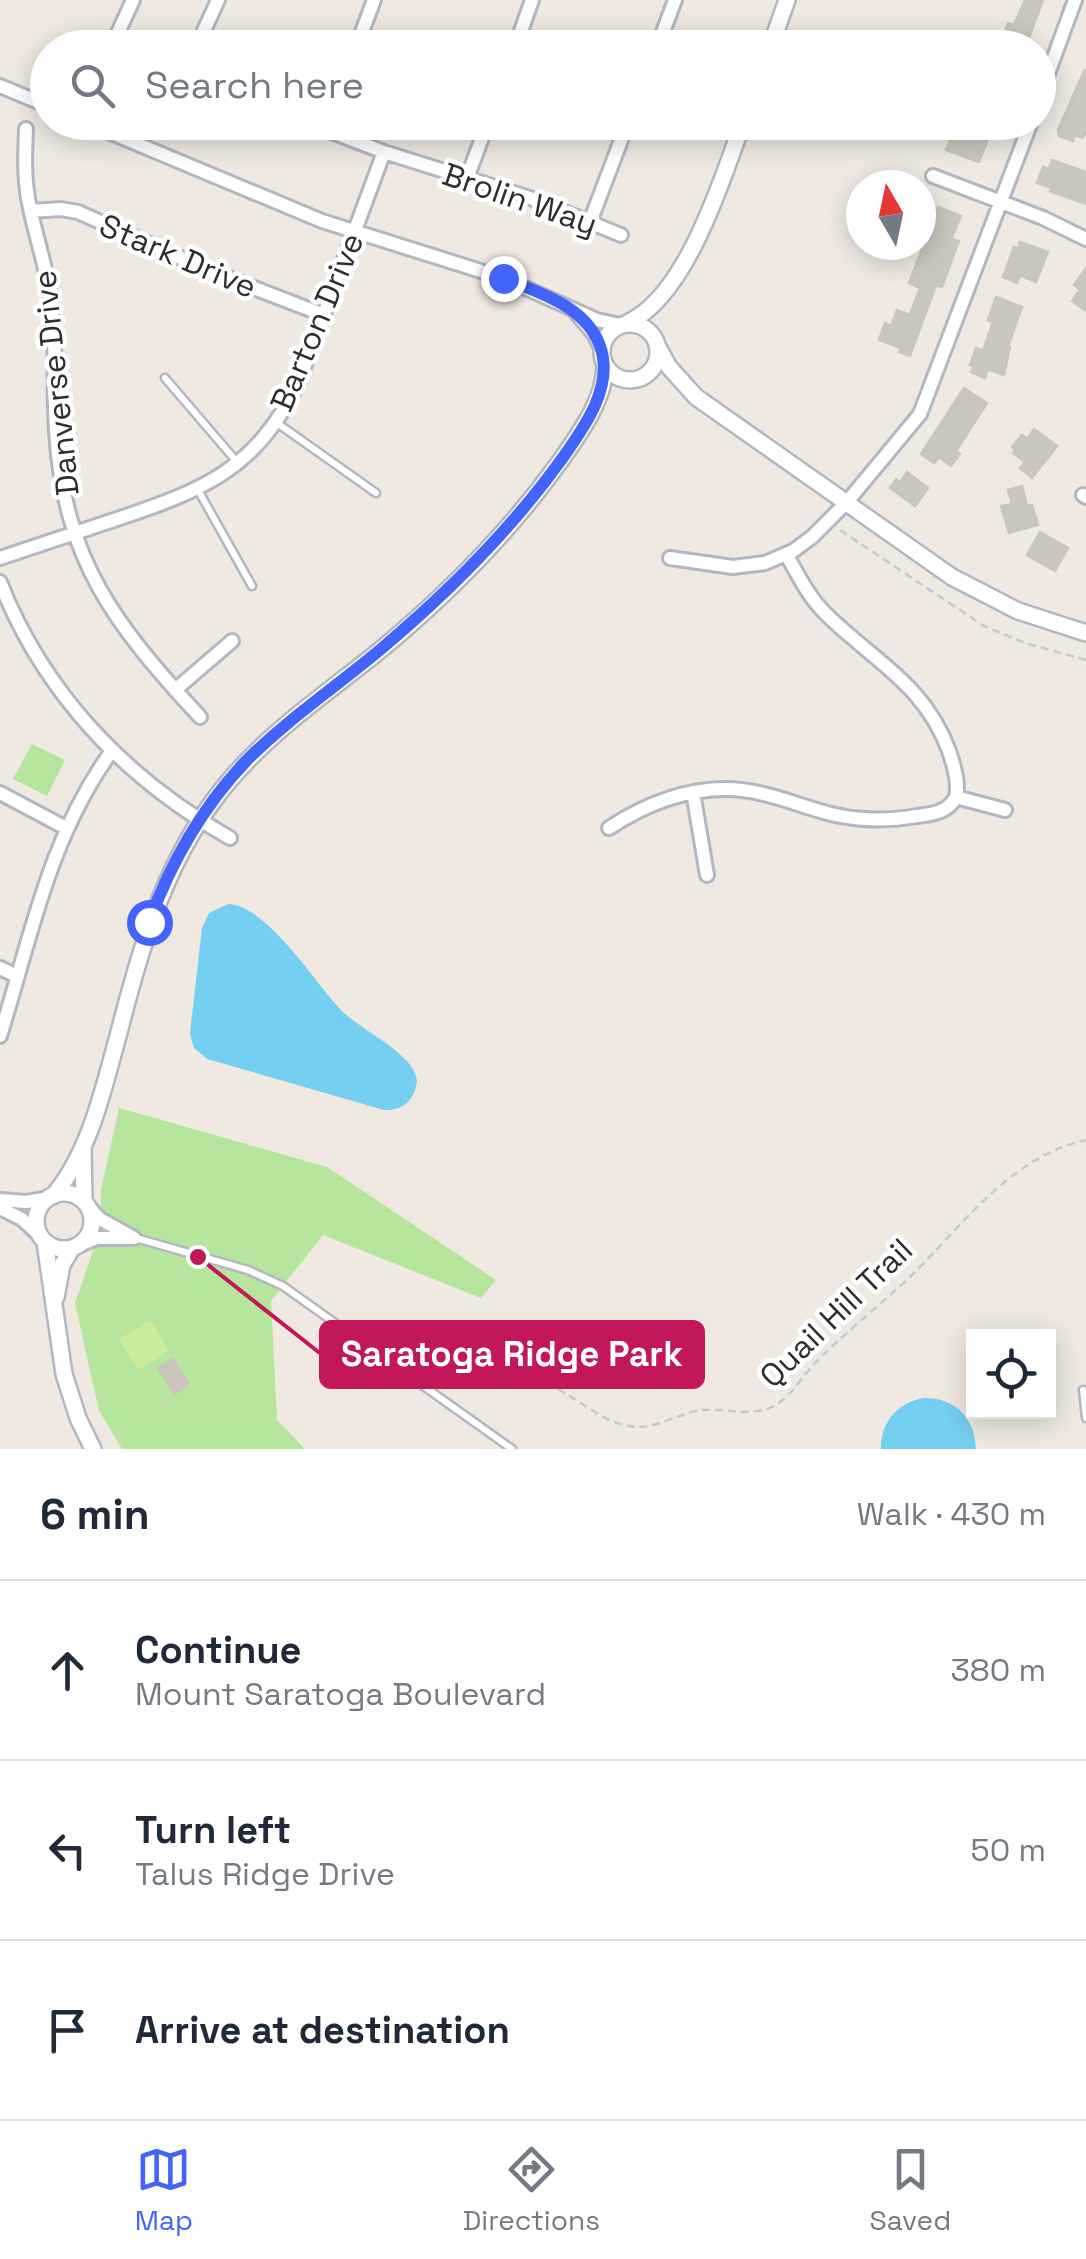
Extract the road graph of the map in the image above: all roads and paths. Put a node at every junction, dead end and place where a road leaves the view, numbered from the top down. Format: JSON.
{"nodes":[{"id":1,"x":133,"y":0,"type":"edge"},
{"id":2,"x":218,"y":0,"type":"edge"},
{"id":3,"x":374,"y":0,"type":"edge"},
{"id":4,"x":532,"y":0,"type":"edge"},
{"id":5,"x":675,"y":0,"type":"edge"},
{"id":6,"x":787,"y":0,"type":"edge"},
{"id":7,"x":1075,"y":0,"type":"edge"},
{"id":8,"x":123,"y":30,"type":"edge"},
{"id":9,"x":204,"y":30,"type":"edge"},
{"id":10,"x":363,"y":30,"type":"edge"},
{"id":11,"x":521,"y":30,"type":"edge"},
{"id":12,"x":664,"y":30,"type":"edge"},
{"id":13,"x":776,"y":30,"type":"edge"},
{"id":14,"x":1056,"y":52,"type":"edge"},
{"id":15,"x":0,"y":86,"type":"edge"},
{"id":16,"x":30,"y":98,"type":"edge"},
{"id":17,"x":26,"y":130,"type":"dead end"},
{"id":18,"x":127,"y":140,"type":"edge"},
{"id":19,"x":357,"y":140,"type":"edge"},
{"id":20,"x":481,"y":140,"type":"edge"},
{"id":21,"x":621,"y":140,"type":"edge"},
{"id":22,"x":736,"y":140,"type":"edge"},
{"id":23,"x":1024,"y":140,"type":"edge"},
{"id":24,"x":384,"y":152,"type":"junction"},
{"id":25,"x":936,"y":177,"type":"edge"},
{"id":26,"x":467,"y":178,"type":"junction"},
{"id":27,"x":1002,"y":202,"type":"junction"},
{"id":28,"x":30,"y":211,"type":"junction"},
{"id":29,"x":590,"y":222,"type":"junction"},
{"id":30,"x":355,"y":233,"type":"junction"},
{"id":31,"x":621,"y":235,"type":"dead end"},
{"id":32,"x":1086,"y":240,"type":"edge"},
{"id":33,"x":670,"y":284,"type":"junction"},
{"id":34,"x":567,"y":306,"type":"junction"},
{"id":35,"x":324,"y":315,"type":"junction"},
{"id":36,"x":623,"y":324,"type":"junction"},
{"id":37,"x":657,"y":343,"type":"junction"},
{"id":38,"x":603,"y":357,"type":"junction"},
{"id":39,"x":165,"y":378,"type":"dead end"},
{"id":40,"x":636,"y":379,"type":"junction"},
{"id":41,"x":696,"y":397,"type":"junction"},
{"id":42,"x":588,"y":419,"type":"junction"},
{"id":43,"x":276,"y":422,"type":"junction"},
{"id":44,"x":238,"y":463,"type":"junction"},
{"id":45,"x":198,"y":490,"type":"junction"},
{"id":46,"x":376,"y":493,"type":"dead end"},
{"id":47,"x":847,"y":502,"type":"junction"},
{"id":48,"x":840,"y":524,"type":"dead end"},
{"id":49,"x":76,"y":533,"type":"junction"},
{"id":50,"x":786,"y":554,"type":"junction"},
{"id":51,"x":0,"y":558,"type":"edge"},
{"id":52,"x":670,"y":558,"type":"dead end"},
{"id":53,"x":0,"y":582,"type":"edge"},
{"id":54,"x":252,"y":586,"type":"dead end"},
{"id":55,"x":1086,"y":633,"type":"edge"},
{"id":56,"x":232,"y":641,"type":"dead end"},
{"id":57,"x":1086,"y":660,"type":"edge"},
{"id":58,"x":175,"y":690,"type":"junction"},
{"id":59,"x":200,"y":717,"type":"dead end"},
{"id":60,"x":111,"y":752,"type":"junction"},
{"id":61,"x":693,"y":792,"type":"junction"},
{"id":62,"x":0,"y":793,"type":"edge"},
{"id":63,"x":956,"y":797,"type":"junction"},
{"id":64,"x":1005,"y":810,"type":"dead end"},
{"id":65,"x":199,"y":820,"type":"junction"},
{"id":66,"x":66,"y":828,"type":"junction"},
{"id":67,"x":609,"y":828,"type":"dead end"},
{"id":68,"x":230,"y":838,"type":"dead end"},
{"id":69,"x":707,"y":875,"type":"dead end"},
{"id":70,"x":0,"y":968,"type":"edge"},
{"id":71,"x":17,"y":976,"type":"junction"},
{"id":72,"x":0,"y":1036,"type":"edge"},
{"id":73,"x":1086,"y":1140,"type":"edge"},
{"id":74,"x":84,"y":1147,"type":"junction"},
{"id":75,"x":51,"y":1197,"type":"junction"},
{"id":76,"x":0,"y":1200,"type":"edge"},
{"id":77,"x":86,"y":1204,"type":"junction"},
{"id":78,"x":0,"y":1208,"type":"edge"},
{"id":79,"x":134,"y":1238,"type":"junction"},
{"id":80,"x":43,"y":1239,"type":"junction"},
{"id":81,"x":76,"y":1247,"type":"junction"},
{"id":82,"x":54,"y":1310,"type":"junction"},
{"id":83,"x":367,"y":1344,"type":"junction"},
{"id":84,"x":1083,"y":1390,"type":"dead end"},
{"id":85,"x":1085,"y":1401,"type":"edge"},
{"id":86,"x":1086,"y":1418,"type":"edge"},
{"id":87,"x":94,"y":1449,"type":"edge"},
{"id":88,"x":512,"y":1449,"type":"edge"}],
"edges":[{"from":1,"to":8,"type":"street"},
{"from":2,"to":9,"type":"street"},
{"from":3,"to":10,"type":"street"},
{"from":4,"to":11,"type":"street"},
{"from":5,"to":12,"type":"street"},
{"from":6,"to":13,"type":"street"},
{"from":7,"to":14,"type":"street"},
{"from":15,"to":16,"type":"street"},
{"from":17,"to":28,"type":"street","name":"Danverse Drive"},
{"from":18,"to":30,"type":"street"},
{"from":19,"to":24,"type":"street","name":"Brolin Way"},
{"from":20,"to":26,"type":"street"},
{"from":21,"to":29,"type":"street"},
{"from":22,"to":33,"type":"street"},
{"from":23,"to":27,"type":"street"},
{"from":24,"to":26,"type":"street","name":"Brolin Way"},
{"from":24,"to":30,"type":"street","name":"Barton Drive"},
{"from":25,"to":27,"type":"street"},
{"from":26,"to":29,"type":"street","name":"Brolin Way"},
{"from":27,"to":32,"type":"street"},
{"from":27,"to":47,"type":"street"},
{"from":28,"to":35,"type":"street","name":"Stark Drive"},
{"from":28,"to":49,"type":"street","name":"Danverse Drive"},
{"from":29,"to":31,"type":"street","name":"Brolin Way"},
{"from":30,"to":34,"type":"street"},
{"from":30,"to":35,"type":"street","name":"Barton Drive"},
{"from":33,"to":36,"type":"street"},
{"from":33,"to":37,"type":"street"},
{"from":34,"to":36,"type":"street"},
{"from":34,"to":38,"type":"street"},
{"from":35,"to":43,"type":"street","name":"Barton Drive"},
{"from":36,"to":37,"type":"street"},
{"from":36,"to":38,"type":"street"},
{"from":37,"to":40,"type":"street"},
{"from":37,"to":41,"type":"street"},
{"from":38,"to":40,"type":"street"},
{"from":38,"to":42,"type":"street"},
{"from":39,"to":44,"type":"lane"},
{"from":40,"to":41,"type":"street"},
{"from":40,"to":42,"type":"street"},
{"from":41,"to":47,"type":"street"},
{"from":42,"to":65,"type":"street"},
{"from":43,"to":44,"type":"street","name":"Barton Drive"},
{"from":43,"to":46,"type":"lane"},
{"from":44,"to":45,"type":"street","name":"Barton Drive"},
{"from":45,"to":49,"type":"street","name":"Barton Drive"},
{"from":45,"to":54,"type":"lane"},
{"from":47,"to":50,"type":"street"},
{"from":47,"to":55,"type":"street"},
{"from":48,"to":57,"type":"path"},
{"from":49,"to":51,"type":"street","name":"Barton Drive"},
{"from":49,"to":58,"type":"street","name":"Danverse Drive"},
{"from":50,"to":52,"type":"street"},
{"from":50,"to":63,"type":"street"},
{"from":53,"to":60,"type":"street"},
{"from":56,"to":58,"type":"street"},
{"from":58,"to":59,"type":"street","name":"Danverse Drive"},
{"from":60,"to":65,"type":"street"},
{"from":60,"to":66,"type":"street"},
{"from":61,"to":63,"type":"street"},
{"from":61,"to":67,"type":"street"},
{"from":61,"to":69,"type":"street"},
{"from":62,"to":66,"type":"street"},
{"from":63,"to":64,"type":"street"},
{"from":65,"to":68,"type":"street"},
{"from":65,"to":74,"type":"street"},
{"from":66,"to":71,"type":"street"},
{"from":70,"to":71,"type":"street"},
{"from":71,"to":72,"type":"street"},
{"from":73,"to":83,"type":"path","name":"Quail Hill Trail"},
{"from":74,"to":75,"type":"street"},
{"from":74,"to":77,"type":"street"},
{"from":75,"to":76,"type":"street"},
{"from":75,"to":77,"type":"street"},
{"from":75,"to":80,"type":"street"},
{"from":77,"to":79,"type":"street"},
{"from":77,"to":81,"type":"street"},
{"from":78,"to":80,"type":"street"},
{"from":79,"to":81,"type":"street"},
{"from":79,"to":83,"type":"lane"},
{"from":80,"to":81,"type":"street"},
{"from":80,"to":82,"type":"street"},
{"from":81,"to":82,"type":"street"},
{"from":82,"to":87,"type":"street"},
{"from":83,"to":88,"type":"lane"},
{"from":84,"to":85,"type":"lane"},
{"from":85,"to":86,"type":"lane"}]}
